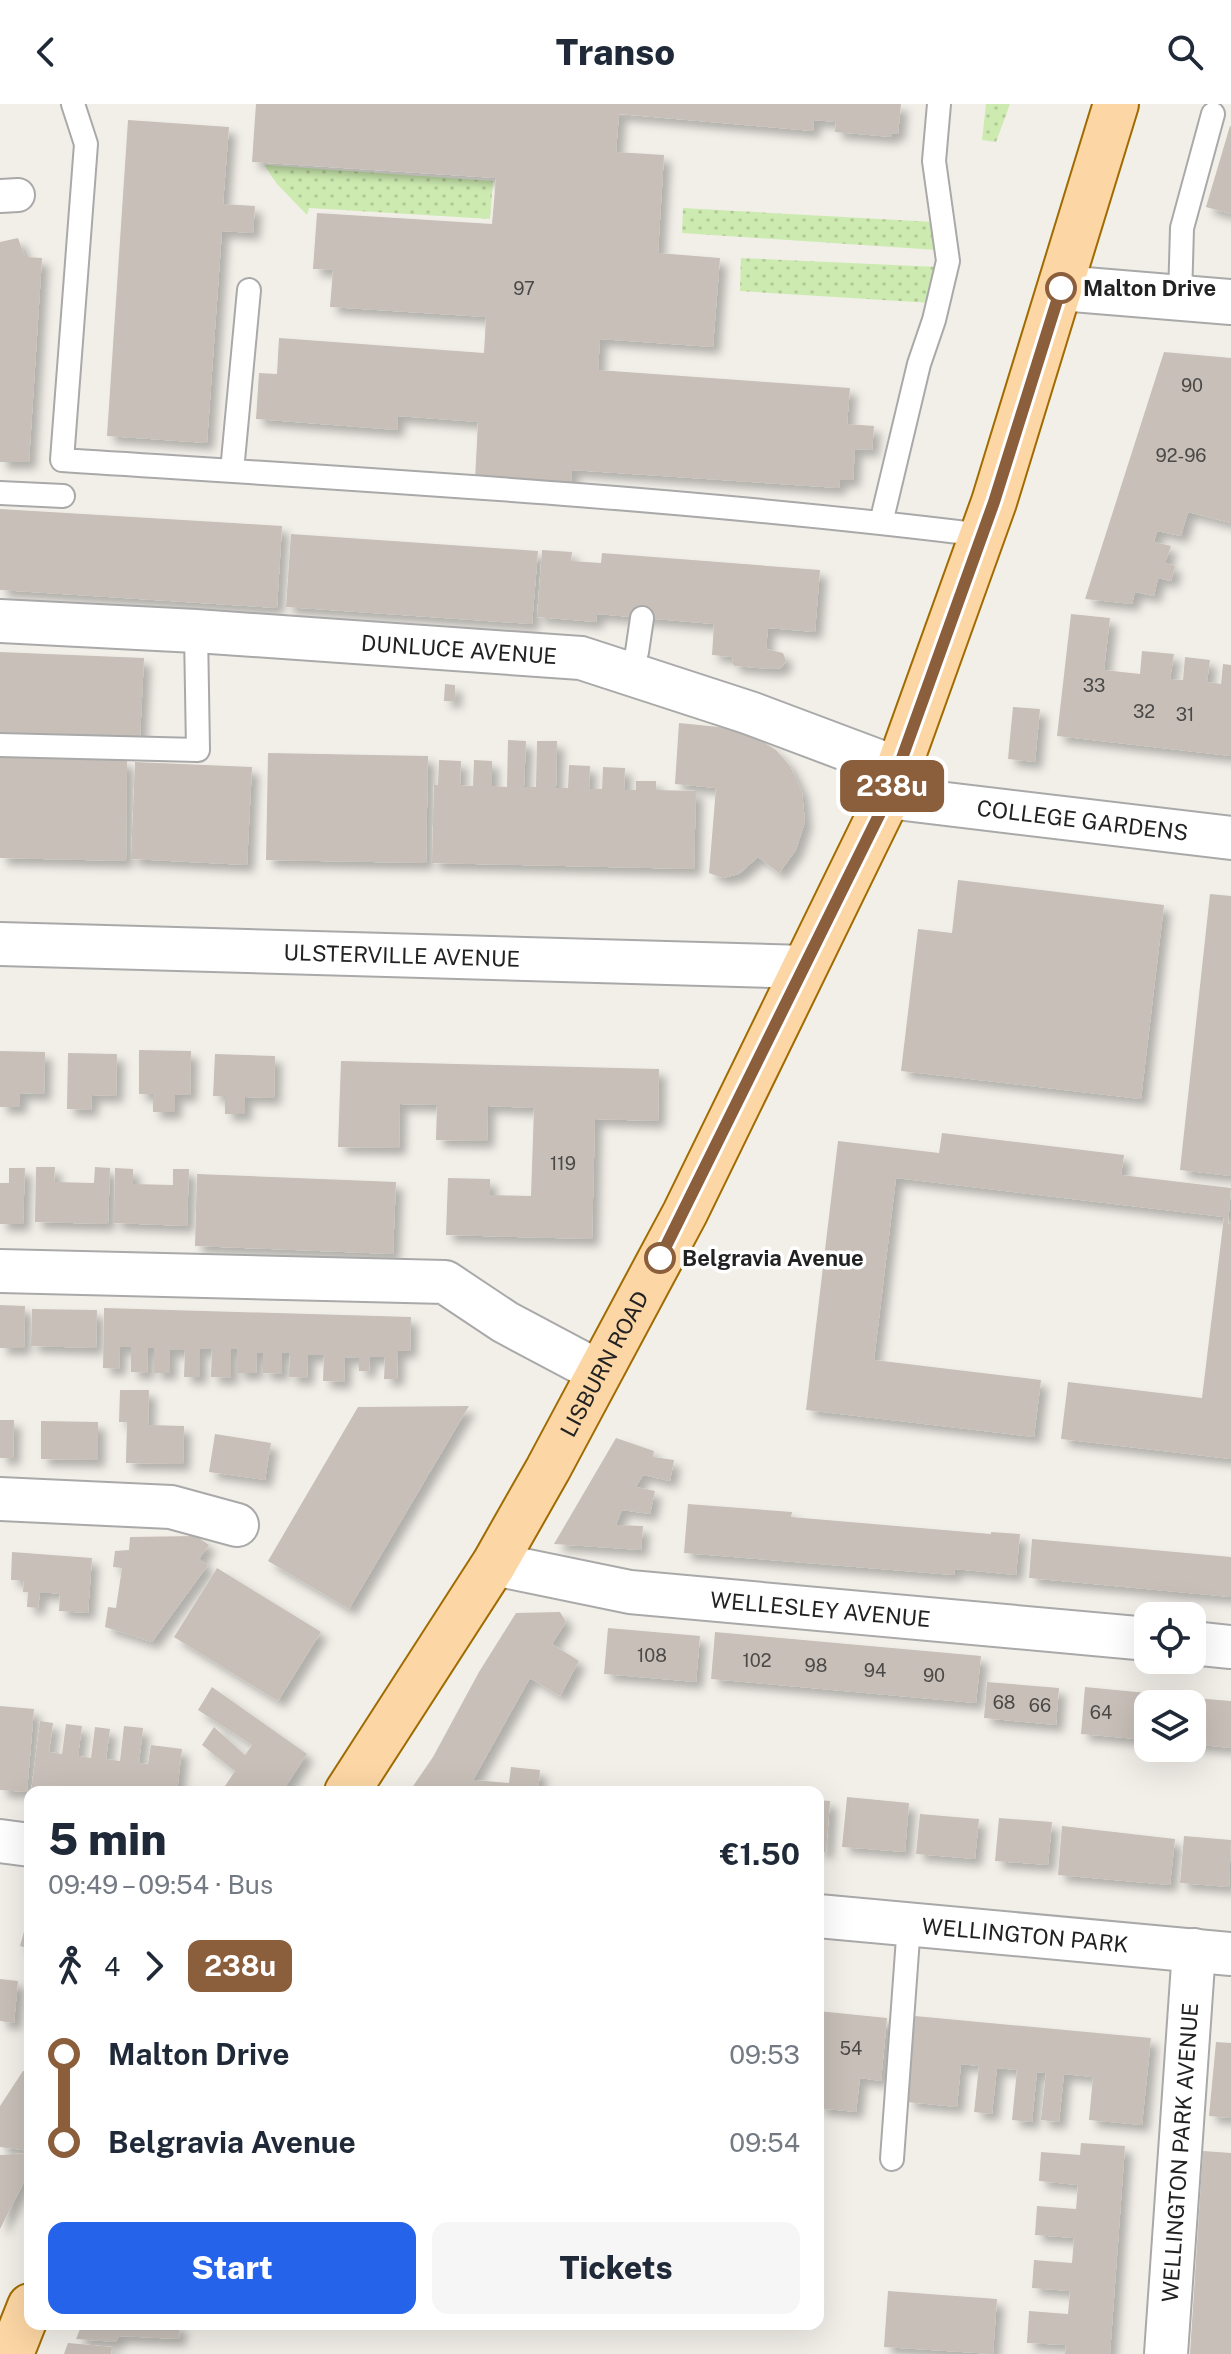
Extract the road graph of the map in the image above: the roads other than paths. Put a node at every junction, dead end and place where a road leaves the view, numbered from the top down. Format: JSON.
{"nodes":[{"id":1,"x":73,"y":104,"type":"edge"},
{"id":2,"x":939,"y":104,"type":"edge"},
{"id":3,"x":1108,"y":113,"type":"edge"},
{"id":4,"x":1213,"y":114,"type":"dead end"},
{"id":5,"x":1061,"y":288,"type":"junction"},
{"id":6,"x":249,"y":290,"type":"dead end"},
{"id":7,"x":1180,"y":298,"type":"junction"},
{"id":8,"x":1231,"y":302,"type":"edge"},
{"id":9,"x":232,"y":471,"type":"junction"},
{"id":10,"x":0,"y":493,"type":"edge"},
{"id":11,"x":63,"y":496,"type":"dead end"},
{"id":12,"x":881,"y":523,"type":"junction"},
{"id":13,"x":983,"y":535,"type":"junction"},
{"id":14,"x":642,"y":618,"type":"dead end"},
{"id":15,"x":0,"y":621,"type":"edge"},
{"id":16,"x":196,"y":631,"type":"junction"},
{"id":17,"x":629,"y":672,"type":"junction"},
{"id":18,"x":0,"y":745,"type":"edge"},
{"id":19,"x":894,"y":783,"type":"junction"},
{"id":20,"x":1231,"y":838,"type":"edge"},
{"id":21,"x":0,"y":944,"type":"edge"},
{"id":22,"x":805,"y":967,"type":"junction"},
{"id":23,"x":0,"y":1271,"type":"edge"},
{"id":24,"x":599,"y":1372,"type":"junction"},
{"id":25,"x":0,"y":1499,"type":"edge"},
{"id":26,"x":237,"y":1525,"type":"dead end"},
{"id":27,"x":494,"y":1564,"type":"junction"},
{"id":28,"x":1134,"y":1638,"type":"edge"},
{"id":29,"x":1206,"y":1644,"type":"edge"},
{"id":30,"x":1231,"y":1647,"type":"edge"},
{"id":31,"x":351,"y":1786,"type":"edge"},
{"id":32,"x":0,"y":1841,"type":"edge"},
{"id":33,"x":24,"y":1844,"type":"edge"},
{"id":34,"x":824,"y":1917,"type":"edge"},
{"id":35,"x":909,"y":1924,"type":"junction"},
{"id":36,"x":1212,"y":1952,"type":"edge"},
{"id":37,"x":892,"y":2159,"type":"dead end"},
{"id":38,"x":1166,"y":2354,"type":"edge"}],
"edges":[{"from":1,"to":9,"type":"lane"},
{"from":2,"to":12,"type":"lane"},
{"from":3,"to":5,"type":"main road","name":"LISBURN ROAD"},
{"from":4,"to":7,"type":"lane"},
{"from":5,"to":7,"type":"street"},
{"from":5,"to":13,"type":"main road","name":"LISBURN ROAD"},
{"from":6,"to":9,"type":"lane"},
{"from":7,"to":8,"type":"street"},
{"from":9,"to":12,"type":"lane"},
{"from":10,"to":11,"type":"lane"},
{"from":12,"to":13,"type":"lane"},
{"from":13,"to":19,"type":"main road","name":"LISBURN ROAD"},
{"from":14,"to":17,"type":"lane"},
{"from":15,"to":16,"type":"street","name":"DUNLUCE AVENUE"},
{"from":16,"to":17,"type":"street","name":"DUNLUCE AVENUE"},
{"from":16,"to":18,"type":"lane"},
{"from":17,"to":19,"type":"street","name":"DUNLUCE AVENUE"},
{"from":19,"to":20,"type":"street","name":"COLLEGE GARDENS"},
{"from":19,"to":22,"type":"main road","name":"LISBURN ROAD"},
{"from":21,"to":22,"type":"street","name":"ULSTERVILLE AVENUE"},
{"from":22,"to":24,"type":"main road","name":"LISBURN ROAD"},
{"from":23,"to":24,"type":"street"},
{"from":24,"to":27,"type":"main road","name":"LISBURN ROAD"},
{"from":25,"to":26,"type":"street"},
{"from":27,"to":28,"type":"street","name":"WELLESLEY AVENUE"},
{"from":27,"to":31,"type":"main road","name":"LISBURN ROAD"},
{"from":29,"to":30,"type":"street"},
{"from":32,"to":33,"type":"street"},
{"from":34,"to":35,"type":"street","name":"WELLINGTON PARK"},
{"from":35,"to":36,"type":"street","name":"WELLINGTON PARK"},
{"from":35,"to":37,"type":"lane"},
{"from":36,"to":38,"type":"street","name":"WELLINGTON PARK AVENUE"}]}
